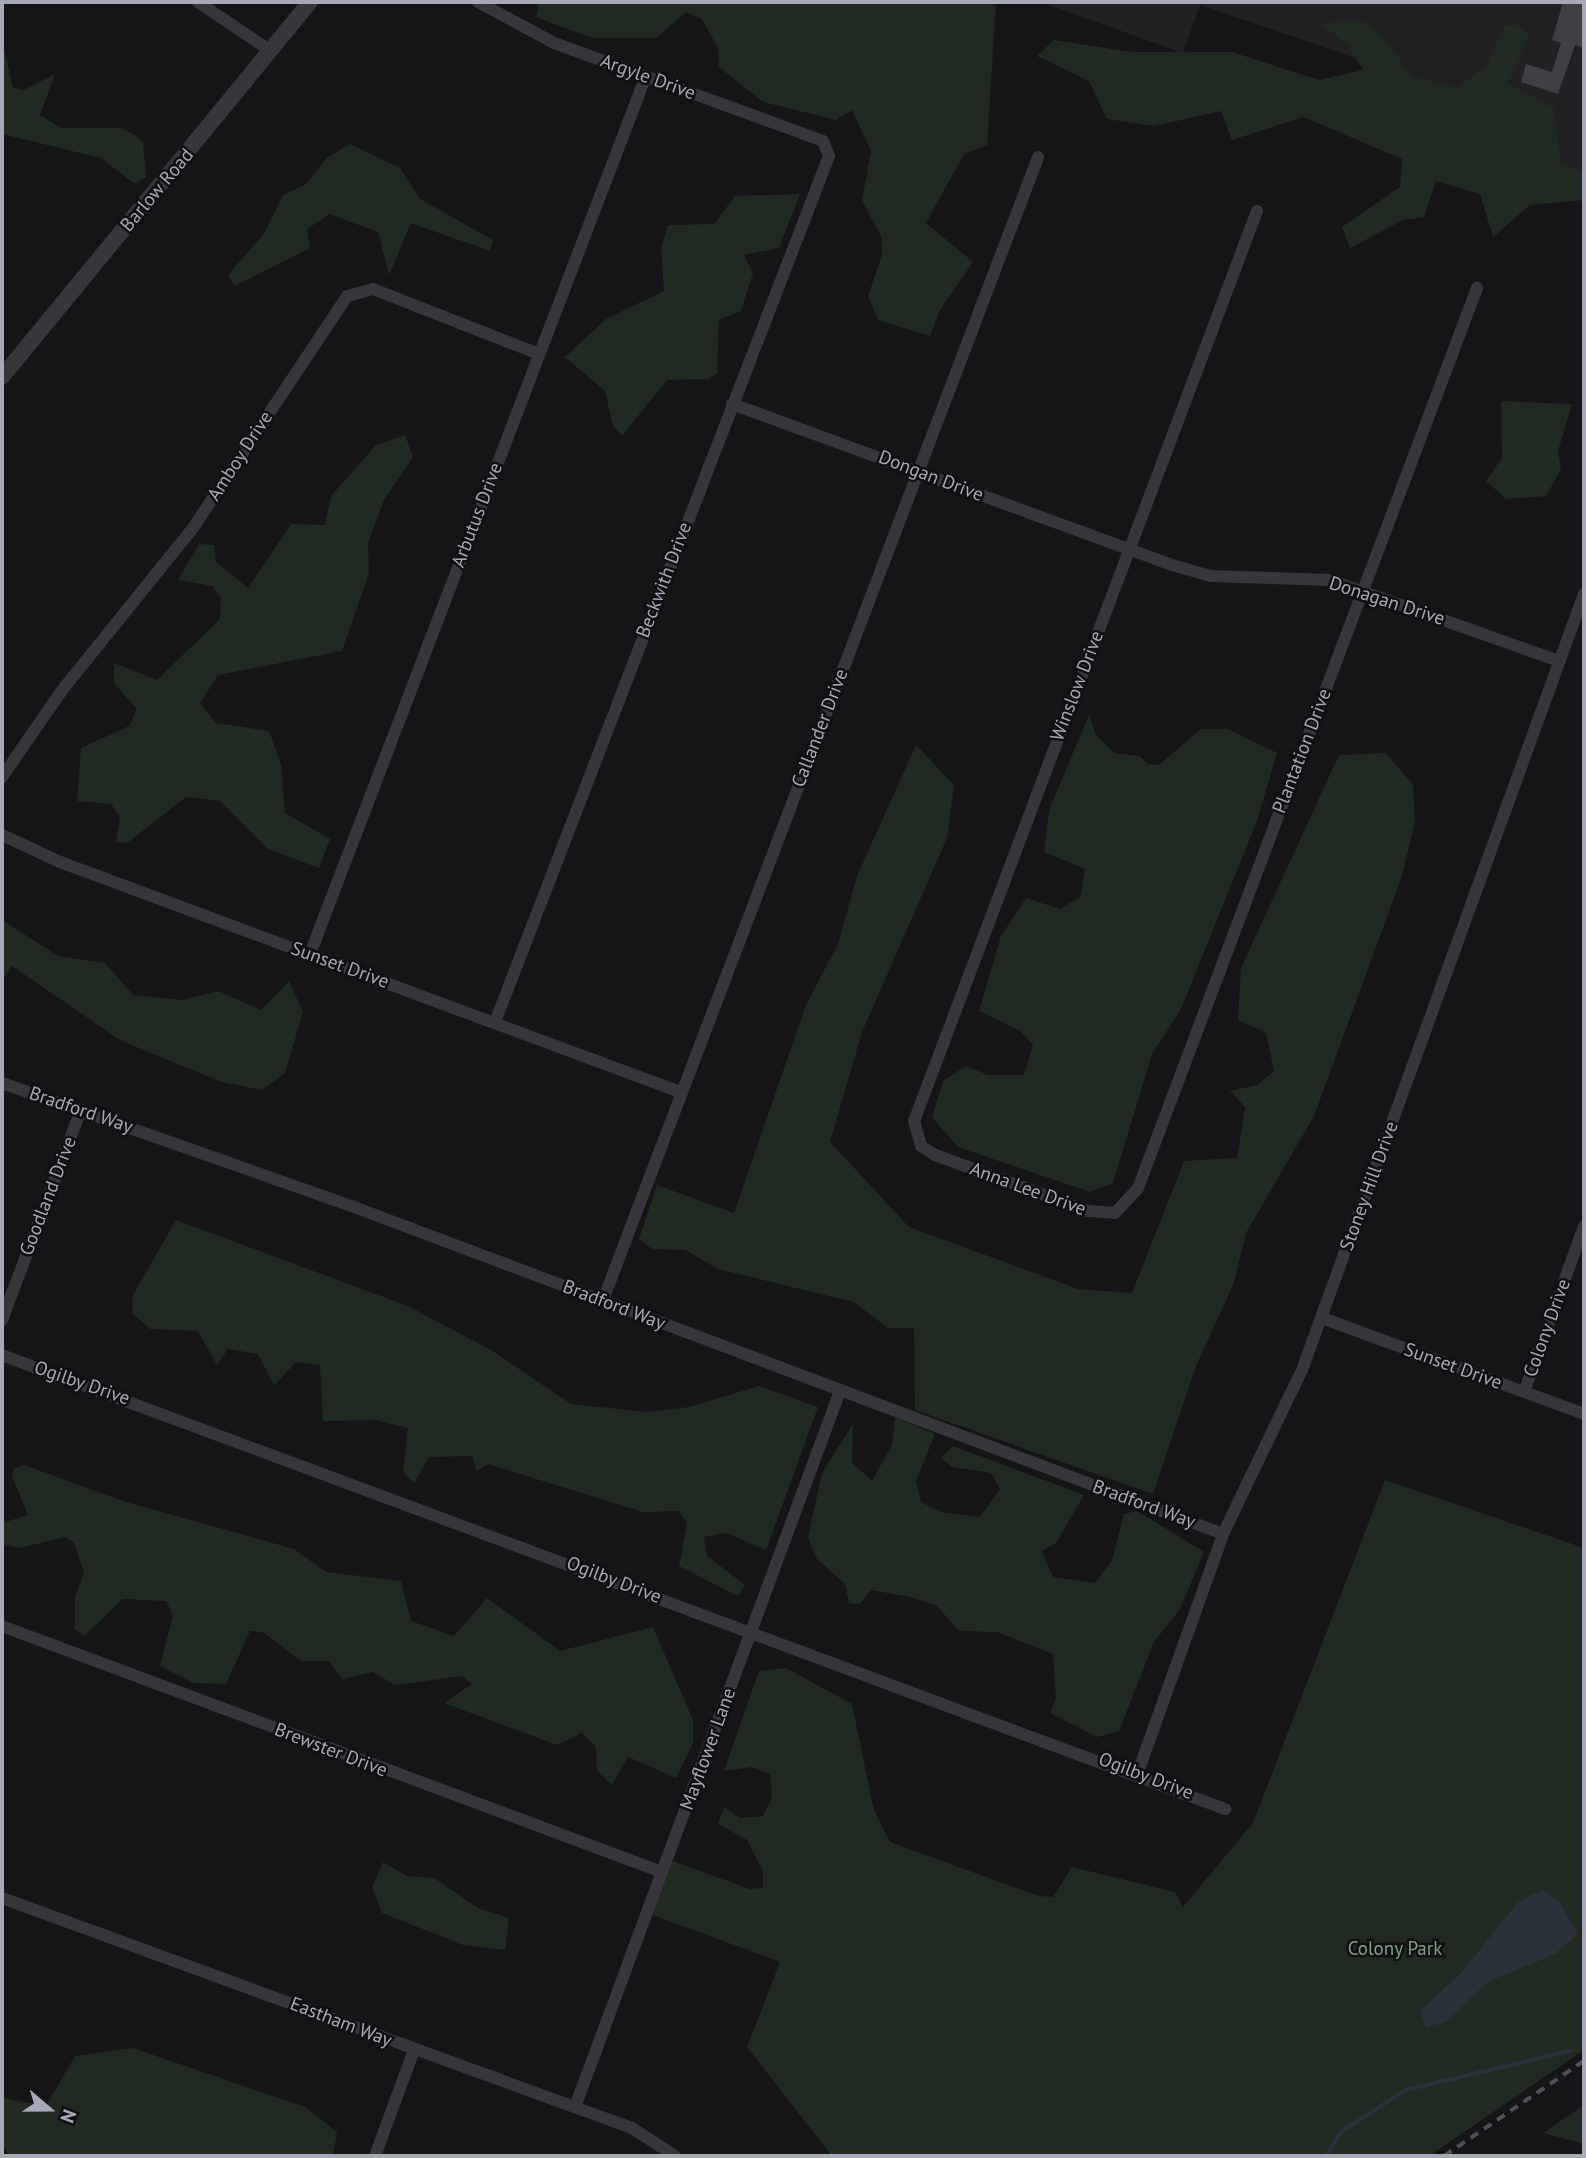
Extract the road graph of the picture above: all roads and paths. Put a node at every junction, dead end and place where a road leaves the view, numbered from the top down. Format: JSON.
{"nodes":[{"id":1,"x":198,"y":2,"type":"edge"},
{"id":2,"x":310,"y":2,"type":"edge"},
{"id":3,"x":478,"y":2,"type":"edge"},
{"id":4,"x":271,"y":51,"type":"junction"},
{"id":5,"x":646,"y":76,"type":"junction"},
{"id":6,"x":823,"y":141,"type":"joint"},
{"id":7,"x":1038,"y":157,"type":"dead end"},
{"id":8,"x":1257,"y":211,"type":"dead end"},
{"id":9,"x":1477,"y":288,"type":"dead end"},
{"id":10,"x":539,"y":354,"type":"junction"},
{"id":11,"x":2,"y":377,"type":"edge"},
{"id":12,"x":732,"y":404,"type":"junction"},
{"id":13,"x":919,"y":470,"type":"junction"},
{"id":14,"x":1130,"y":550,"type":"junction"},
{"id":15,"x":1362,"y":590,"type":"junction"},
{"id":16,"x":1584,"y":594,"type":"edge"},
{"id":17,"x":1559,"y":661,"type":"junction"},
{"id":18,"x":2,"y":776,"type":"edge"},
{"id":19,"x":2,"y":835,"type":"edge"},
{"id":20,"x":310,"y":954,"type":"junction"},
{"id":21,"x":495,"y":1022,"type":"junction"},
{"id":22,"x":2,"y":1083,"type":"edge"},
{"id":23,"x":680,"y":1092,"type":"junction"},
{"id":24,"x":80,"y":1112,"type":"junction"},
{"id":25,"x":935,"y":1155,"type":"joint"},
{"id":26,"x":1122,"y":1210,"type":"joint"},
{"id":27,"x":1584,"y":1226,"type":"edge"},
{"id":28,"x":603,"y":1300,"type":"junction"},
{"id":29,"x":1322,"y":1318,"type":"junction"},
{"id":30,"x":2,"y":1320,"type":"edge"},
{"id":31,"x":2,"y":1355,"type":"edge"},
{"id":32,"x":840,"y":1391,"type":"junction"},
{"id":33,"x":1524,"y":1392,"type":"junction"},
{"id":34,"x":1584,"y":1414,"type":"edge"},
{"id":35,"x":1223,"y":1534,"type":"junction"},
{"id":36,"x":2,"y":1626,"type":"edge"},
{"id":37,"x":751,"y":1632,"type":"junction"},
{"id":38,"x":1138,"y":1772,"type":"junction"},
{"id":39,"x":1225,"y":1809,"type":"dead end"},
{"id":40,"x":662,"y":1872,"type":"junction"},
{"id":41,"x":2,"y":1898,"type":"edge"},
{"id":42,"x":414,"y":2050,"type":"junction"},
{"id":43,"x":575,"y":2106,"type":"junction"},
{"id":44,"x":375,"y":2156,"type":"edge"},
{"id":45,"x":674,"y":2156,"type":"edge"}],
"edges":[{"from":1,"to":4,"type":"street"},
{"from":2,"to":4,"type":"street","name":"Barlow Road"},
{"from":3,"to":5,"type":"street","name":"Argyle Drive"},
{"from":4,"to":11,"type":"street","name":"Barlow Road"},
{"from":5,"to":6,"type":"street","name":"Argyle Drive"},
{"from":5,"to":10,"type":"street","name":"Arbutus Drive"},
{"from":6,"to":12,"type":"street","name":"Beckwith Drive"},
{"from":7,"to":13,"type":"street","name":"Callander Drive"},
{"from":8,"to":14,"type":"street","name":"Winslow Drive"},
{"from":9,"to":15,"type":"street","name":"Plantation Drive"},
{"from":10,"to":18,"type":"street","name":"Amboy Drive"},
{"from":10,"to":20,"type":"street","name":"Arbutus Drive"},
{"from":12,"to":13,"type":"street","name":"Dongan Drive"},
{"from":12,"to":21,"type":"street","name":"Beckwith Drive"},
{"from":13,"to":14,"type":"street","name":"Dongan Drive"},
{"from":13,"to":23,"type":"street","name":"Callander Drive"},
{"from":14,"to":15,"type":"street","name":"Donagan Drive"},
{"from":14,"to":25,"type":"street","name":"Winslow Drive"},
{"from":15,"to":17,"type":"street","name":"Donagan Drive"},
{"from":15,"to":26,"type":"street","name":"Plantation Drive"},
{"from":16,"to":17,"type":"street","name":"Stoney Hill Drive"},
{"from":17,"to":29,"type":"street","name":"Stoney Hill Drive"},
{"from":19,"to":20,"type":"street","name":"Sunset Drive"},
{"from":20,"to":21,"type":"street","name":"Sunset Drive"},
{"from":21,"to":23,"type":"street","name":"Sunset Drive"},
{"from":22,"to":24,"type":"street","name":"Bradford Way"},
{"from":23,"to":28,"type":"street","name":"Callander Drive"},
{"from":24,"to":28,"type":"street","name":"Bradford Way"},
{"from":24,"to":30,"type":"street","name":"Goodland Drive"},
{"from":25,"to":26,"type":"street","name":"Anna Lee Drive"},
{"from":27,"to":33,"type":"street","name":"Colony Drive"},
{"from":28,"to":32,"type":"street","name":"Bradford Way"},
{"from":29,"to":33,"type":"street","name":"Sunset Drive"},
{"from":29,"to":35,"type":"street","name":"Stoney Hill Drive"},
{"from":31,"to":37,"type":"street","name":"Ogilby Drive"},
{"from":32,"to":35,"type":"street","name":"Bradford Way"},
{"from":32,"to":37,"type":"street","name":"Mayflower Lane"},
{"from":33,"to":34,"type":"street","name":"Sunset Drive"},
{"from":35,"to":38,"type":"street","name":"Stoney Hill Drive"},
{"from":36,"to":40,"type":"street","name":"Brewster Drive"},
{"from":37,"to":38,"type":"street","name":"Ogilby Drive"},
{"from":37,"to":40,"type":"street","name":"Mayflower Lane"},
{"from":38,"to":39,"type":"street","name":"Ogilby Drive"},
{"from":40,"to":43,"type":"street","name":"Mayflower Lane"},
{"from":41,"to":42,"type":"street","name":"Eastham Way"},
{"from":42,"to":43,"type":"street","name":"Eastham Way"},
{"from":42,"to":44,"type":"street"},
{"from":43,"to":45,"type":"street","name":"Eastham Way"}]}
